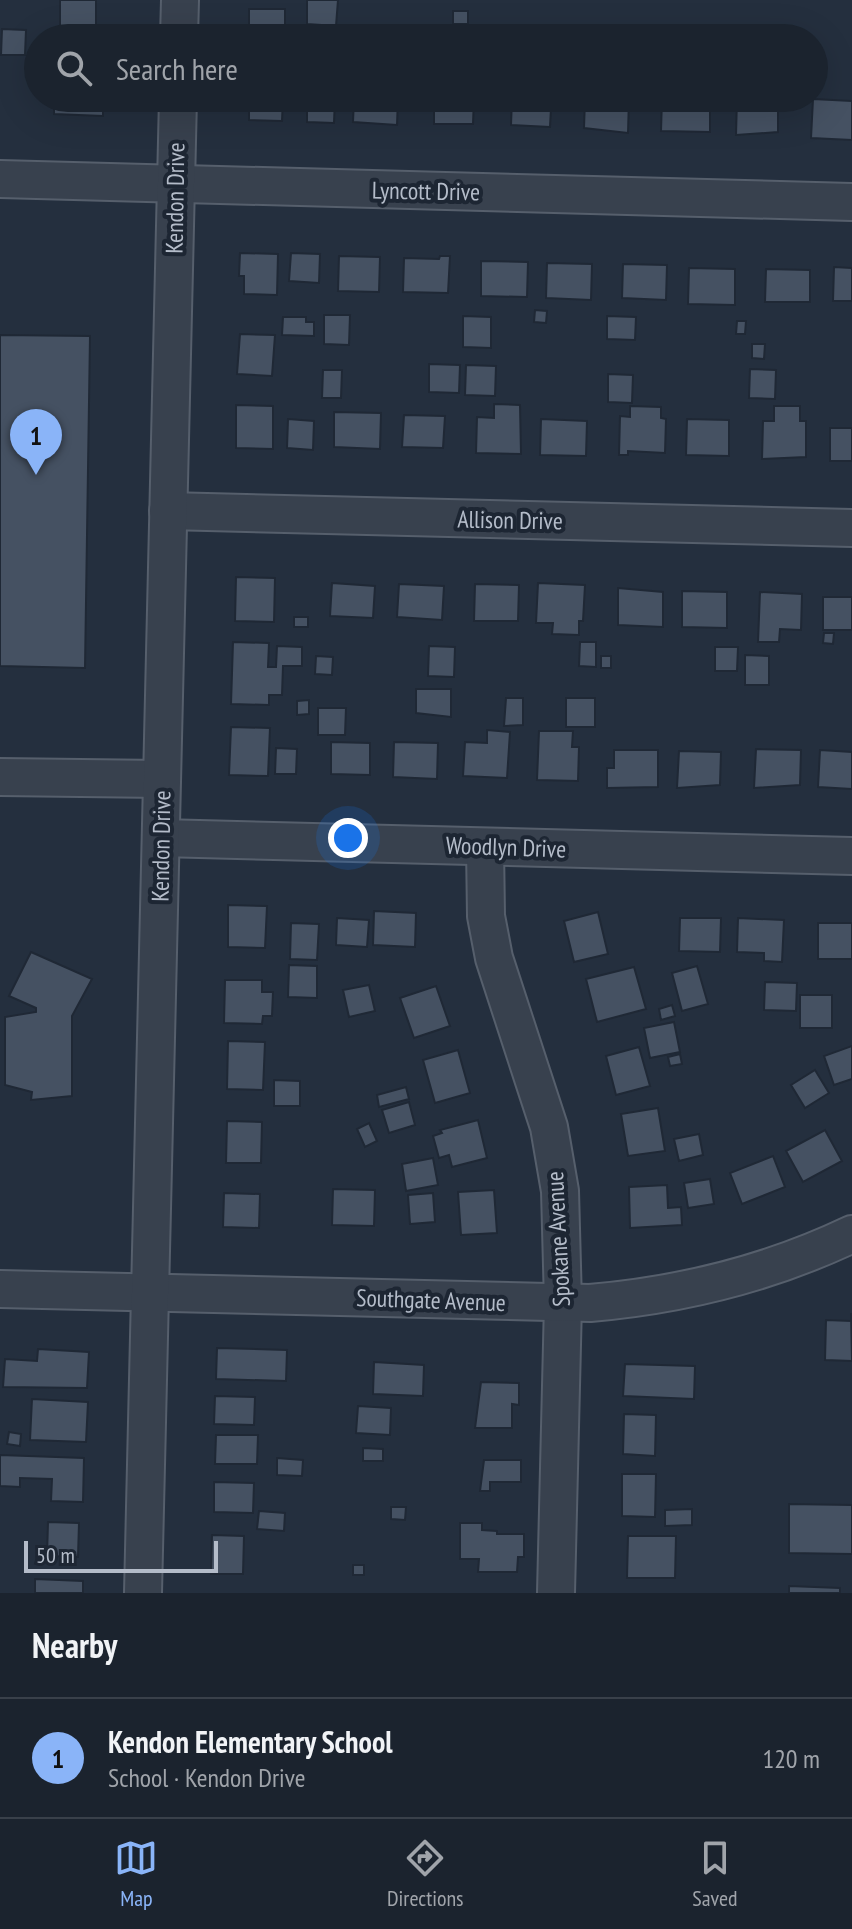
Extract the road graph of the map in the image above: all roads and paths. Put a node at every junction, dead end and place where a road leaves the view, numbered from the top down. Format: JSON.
{"nodes":[{"id":1,"x":180,"y":0,"type":"edge"},
{"id":2,"x":179,"y":24,"type":"edge"},
{"id":3,"x":178,"y":112,"type":"edge"},
{"id":4,"x":0,"y":179,"type":"edge"},
{"id":5,"x":176,"y":184,"type":"junction"},
{"id":6,"x":852,"y":202,"type":"edge"},
{"id":7,"x":168,"y":511,"type":"junction"},
{"id":8,"x":852,"y":528,"type":"edge"},
{"id":9,"x":0,"y":777,"type":"edge"},
{"id":10,"x":162,"y":779,"type":"junction"},
{"id":11,"x":161,"y":838,"type":"junction"},
{"id":12,"x":485,"y":847,"type":"junction"},
{"id":13,"x":852,"y":856,"type":"edge"},
{"id":14,"x":852,"y":1234,"type":"edge"},
{"id":15,"x":0,"y":1289,"type":"edge"},
{"id":16,"x":151,"y":1293,"type":"junction"},
{"id":17,"x":563,"y":1303,"type":"junction"},
{"id":18,"x":143,"y":1593,"type":"edge"},
{"id":19,"x":556,"y":1593,"type":"edge"}],
"edges":[{"from":1,"to":2,"type":"street"},
{"from":3,"to":5,"type":"street","name":"Kendon Drive"},
{"from":4,"to":5,"type":"street","name":"Lyncott Drive"},
{"from":5,"to":6,"type":"street","name":"Lyncott Drive"},
{"from":5,"to":7,"type":"street","name":"Kendon Drive"},
{"from":7,"to":8,"type":"street","name":"Allison Drive"},
{"from":7,"to":10,"type":"street","name":"Kendon Drive"},
{"from":9,"to":10,"type":"street"},
{"from":10,"to":11,"type":"street","name":"Kendon Drive"},
{"from":11,"to":12,"type":"street","name":"Woodlyn Drive"},
{"from":11,"to":16,"type":"street","name":"Kendon Drive"},
{"from":12,"to":13,"type":"street","name":"Woodlyn Drive"},
{"from":12,"to":17,"type":"street","name":"Spokane Avenue"},
{"from":14,"to":17,"type":"street","name":"Southgate Avenue"},
{"from":15,"to":16,"type":"street","name":"Southgate Avenue"},
{"from":16,"to":17,"type":"street","name":"Southgate Avenue"},
{"from":16,"to":18,"type":"street","name":"Kendon Drive"},
{"from":17,"to":19,"type":"street","name":"Spokane Avenue"}]}
